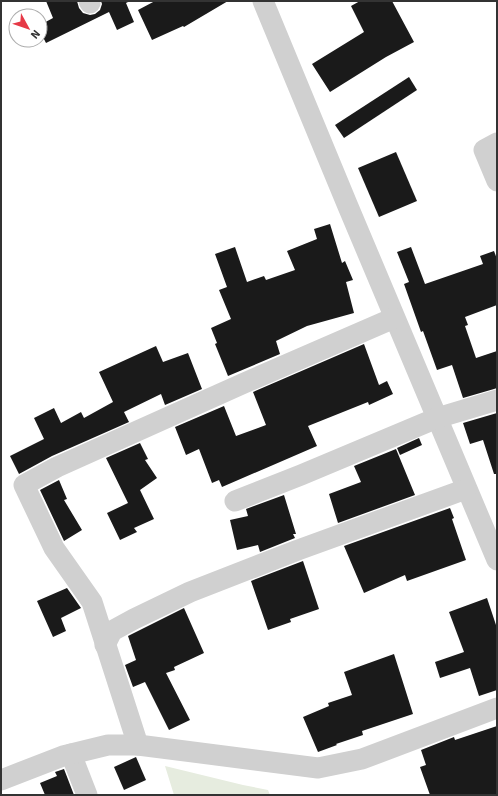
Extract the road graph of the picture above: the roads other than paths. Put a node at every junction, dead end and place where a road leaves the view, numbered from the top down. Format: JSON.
{"nodes":[{"id":1,"x":263,"y":1,"type":"edge"},
{"id":2,"x":497,"y":143,"type":"edge"},
{"id":3,"x":497,"y":181,"type":"edge"},
{"id":4,"x":394,"y":318,"type":"junction"},
{"id":5,"x":497,"y":400,"type":"edge"},
{"id":6,"x":437,"y":418,"type":"junction"},
{"id":7,"x":466,"y":488,"type":"junction"},
{"id":8,"x":235,"y":501,"type":"dead end"},
{"id":9,"x":497,"y":560,"type":"edge"},
{"id":10,"x":105,"y":645,"type":"junction"},
{"id":11,"x":497,"y":708,"type":"edge"},
{"id":12,"x":138,"y":745,"type":"junction"},
{"id":13,"x":71,"y":754,"type":"junction"},
{"id":14,"x":1,"y":780,"type":"edge"},
{"id":15,"x":86,"y":795,"type":"edge"}],
"edges":[{"from":1,"to":4,"type":"street"},
{"from":2,"to":3,"type":"street"},
{"from":4,"to":6,"type":"street"},
{"from":4,"to":10,"type":"street"},
{"from":5,"to":6,"type":"street"},
{"from":6,"to":7,"type":"street"},
{"from":6,"to":8,"type":"street"},
{"from":7,"to":9,"type":"street"},
{"from":7,"to":10,"type":"street"},
{"from":10,"to":12,"type":"street"},
{"from":11,"to":12,"type":"street"},
{"from":12,"to":13,"type":"street"},
{"from":13,"to":14,"type":"street"},
{"from":13,"to":15,"type":"street"}]}
